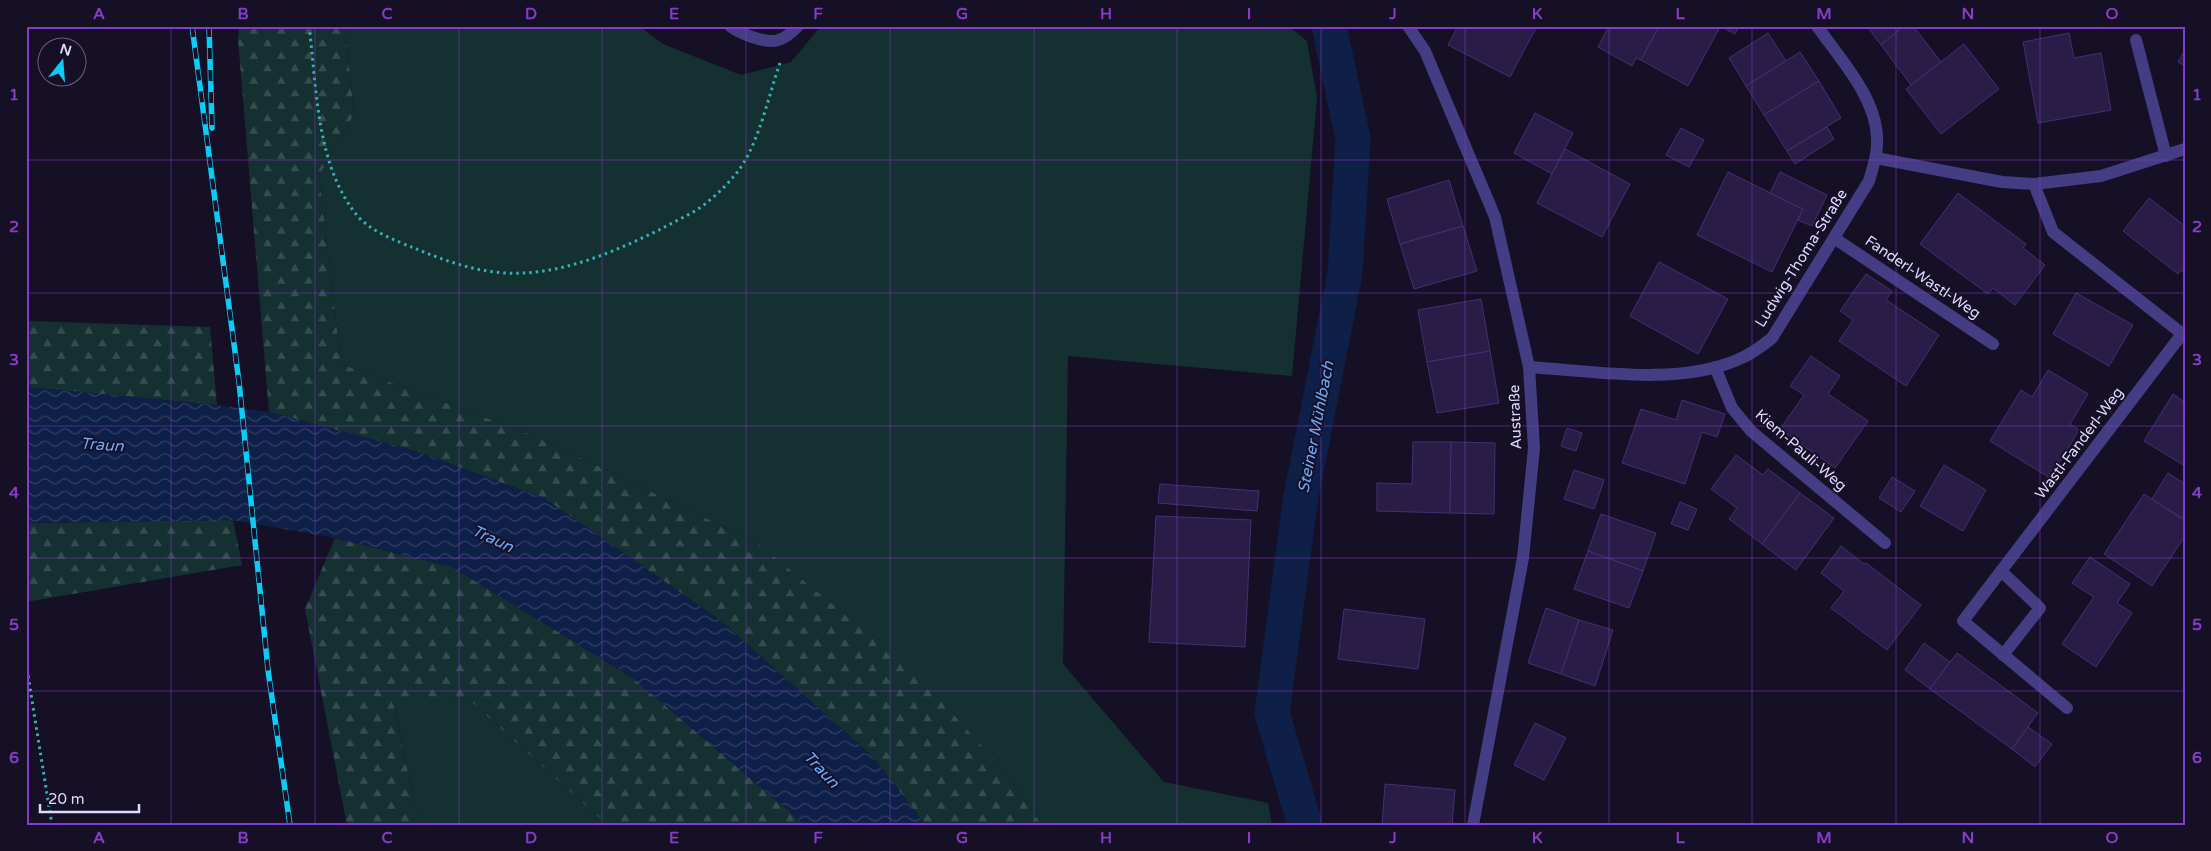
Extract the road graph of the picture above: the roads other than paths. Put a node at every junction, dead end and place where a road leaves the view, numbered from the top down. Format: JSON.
{"nodes":[{"id":1,"x":730,"y":26,"type":"edge"},
{"id":2,"x":798,"y":26,"type":"edge"},
{"id":3,"x":1408,"y":26,"type":"edge"},
{"id":4,"x":1817,"y":26,"type":"edge"},
{"id":5,"x":2136,"y":40,"type":"dead end"},
{"id":6,"x":2185,"y":149,"type":"edge"},
{"id":7,"x":2166,"y":156,"type":"junction"},
{"id":8,"x":1876,"y":158,"type":"junction"},
{"id":9,"x":2034,"y":184,"type":"junction"},
{"id":10,"x":1834,"y":238,"type":"junction"},
{"id":11,"x":2184,"y":335,"type":"edge"},
{"id":12,"x":1993,"y":344,"type":"dead end"},
{"id":13,"x":1529,"y":367,"type":"junction"},
{"id":14,"x":1715,"y":367,"type":"junction"},
{"id":15,"x":1885,"y":543,"type":"dead end"},
{"id":16,"x":2001,"y":571,"type":"junction"},
{"id":17,"x":2003,"y":655,"type":"junction"},
{"id":18,"x":2067,"y":708,"type":"dead end"},
{"id":19,"x":1473,"y":825,"type":"edge"}],
"edges":[{"from":1,"to":2,"type":"street"},
{"from":3,"to":13,"type":"street","name":"Austraße"},
{"from":4,"to":8,"type":"street","name":"Ludwig-Thoma-Straße"},
{"from":5,"to":7,"type":"street"},
{"from":6,"to":7,"type":"street"},
{"from":7,"to":9,"type":"street"},
{"from":8,"to":9,"type":"street"},
{"from":8,"to":10,"type":"street","name":"Ludwig-Thoma-Straße"},
{"from":9,"to":11,"type":"street"},
{"from":10,"to":12,"type":"street","name":"Fanderl-Wastl-Weg"},
{"from":10,"to":14,"type":"street","name":"Ludwig-Thoma-Straße"},
{"from":11,"to":16,"type":"street","name":"Wastl-Fanderl-Weg"},
{"from":13,"to":14,"type":"street","name":"Ludwig-Thoma-Straße"},
{"from":13,"to":19,"type":"street","name":"Austraße"},
{"from":14,"to":15,"type":"street","name":"Kiem-Pauli-Weg"},
{"from":16,"to":17,"type":"street"},
{"from":16,"to":17,"type":"street","name":"Wastl-Fanderl-Weg"},
{"from":17,"to":18,"type":"street","name":"Wastl-Fanderl-Weg"}]}
